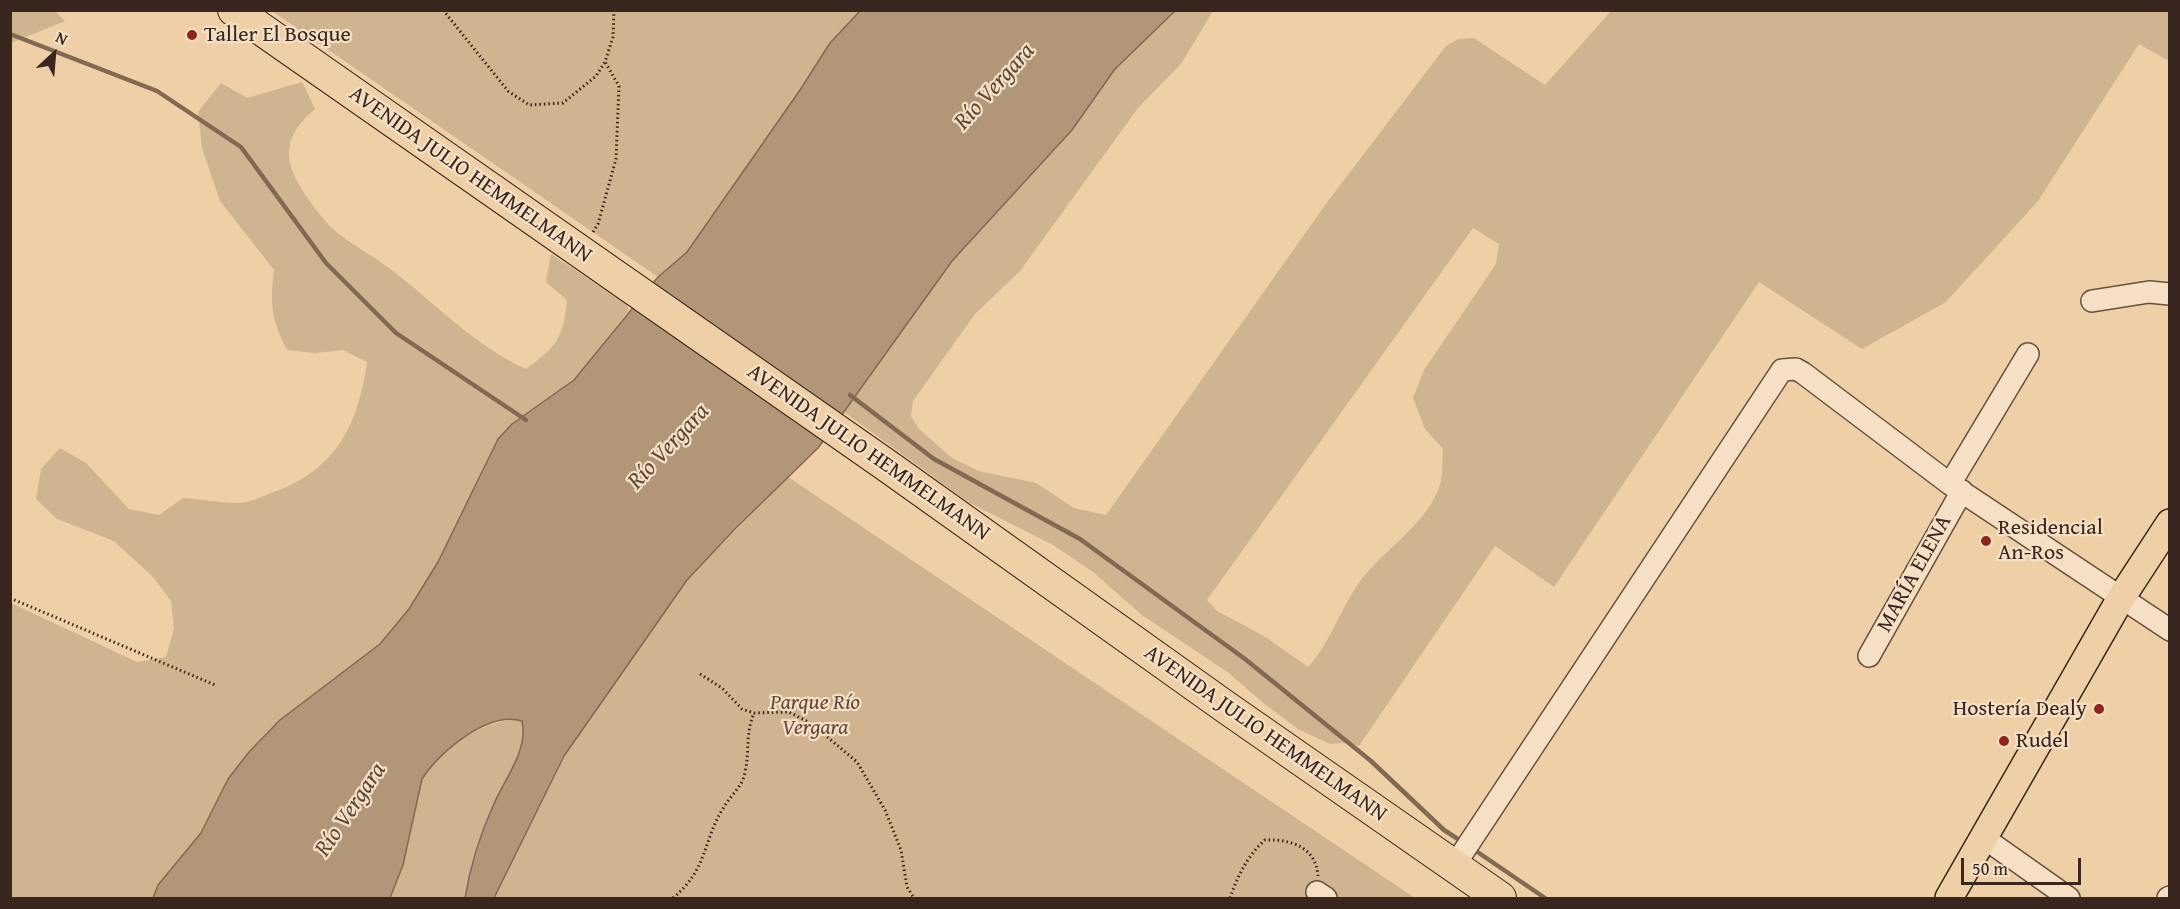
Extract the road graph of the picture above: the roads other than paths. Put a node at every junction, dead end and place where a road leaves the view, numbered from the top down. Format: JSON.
{"nodes":[{"id":1,"x":234,"y":10,"type":"edge"},
{"id":2,"x":2169,"y":294,"type":"edge"},
{"id":3,"x":2092,"y":301,"type":"dead end"},
{"id":4,"x":2028,"y":354,"type":"dead end"},
{"id":5,"x":1956,"y":488,"type":"junction"},
{"id":6,"x":2169,"y":523,"type":"edge"},
{"id":7,"x":2121,"y":598,"type":"junction"},
{"id":8,"x":2169,"y":630,"type":"edge"},
{"id":9,"x":1869,"y":656,"type":"dead end"},
{"id":10,"x":1984,"y":838,"type":"junction"},
{"id":11,"x":1454,"y":866,"type":"junction"},
{"id":12,"x":1500,"y":898,"type":"edge"},
{"id":13,"x":1949,"y":898,"type":"edge"},
{"id":14,"x":2069,"y":898,"type":"edge"}],
"edges":[{"from":1,"to":11,"type":"highway","name":"AVENIDA JULIO HEMMELMANN"},
{"from":2,"to":3,"type":"street"},
{"from":4,"to":5,"type":"street","name":"MARÍA ELENA"},
{"from":5,"to":7,"type":"street"},
{"from":5,"to":9,"type":"street","name":"MARÍA ELENA"},
{"from":5,"to":11,"type":"street"},
{"from":6,"to":7,"type":"main road"},
{"from":7,"to":8,"type":"street"},
{"from":7,"to":10,"type":"main road"},
{"from":10,"to":13,"type":"main road"},
{"from":10,"to":14,"type":"street"},
{"from":11,"to":12,"type":"highway","name":"AVENIDA JULIO HEMMELMANN"}]}
